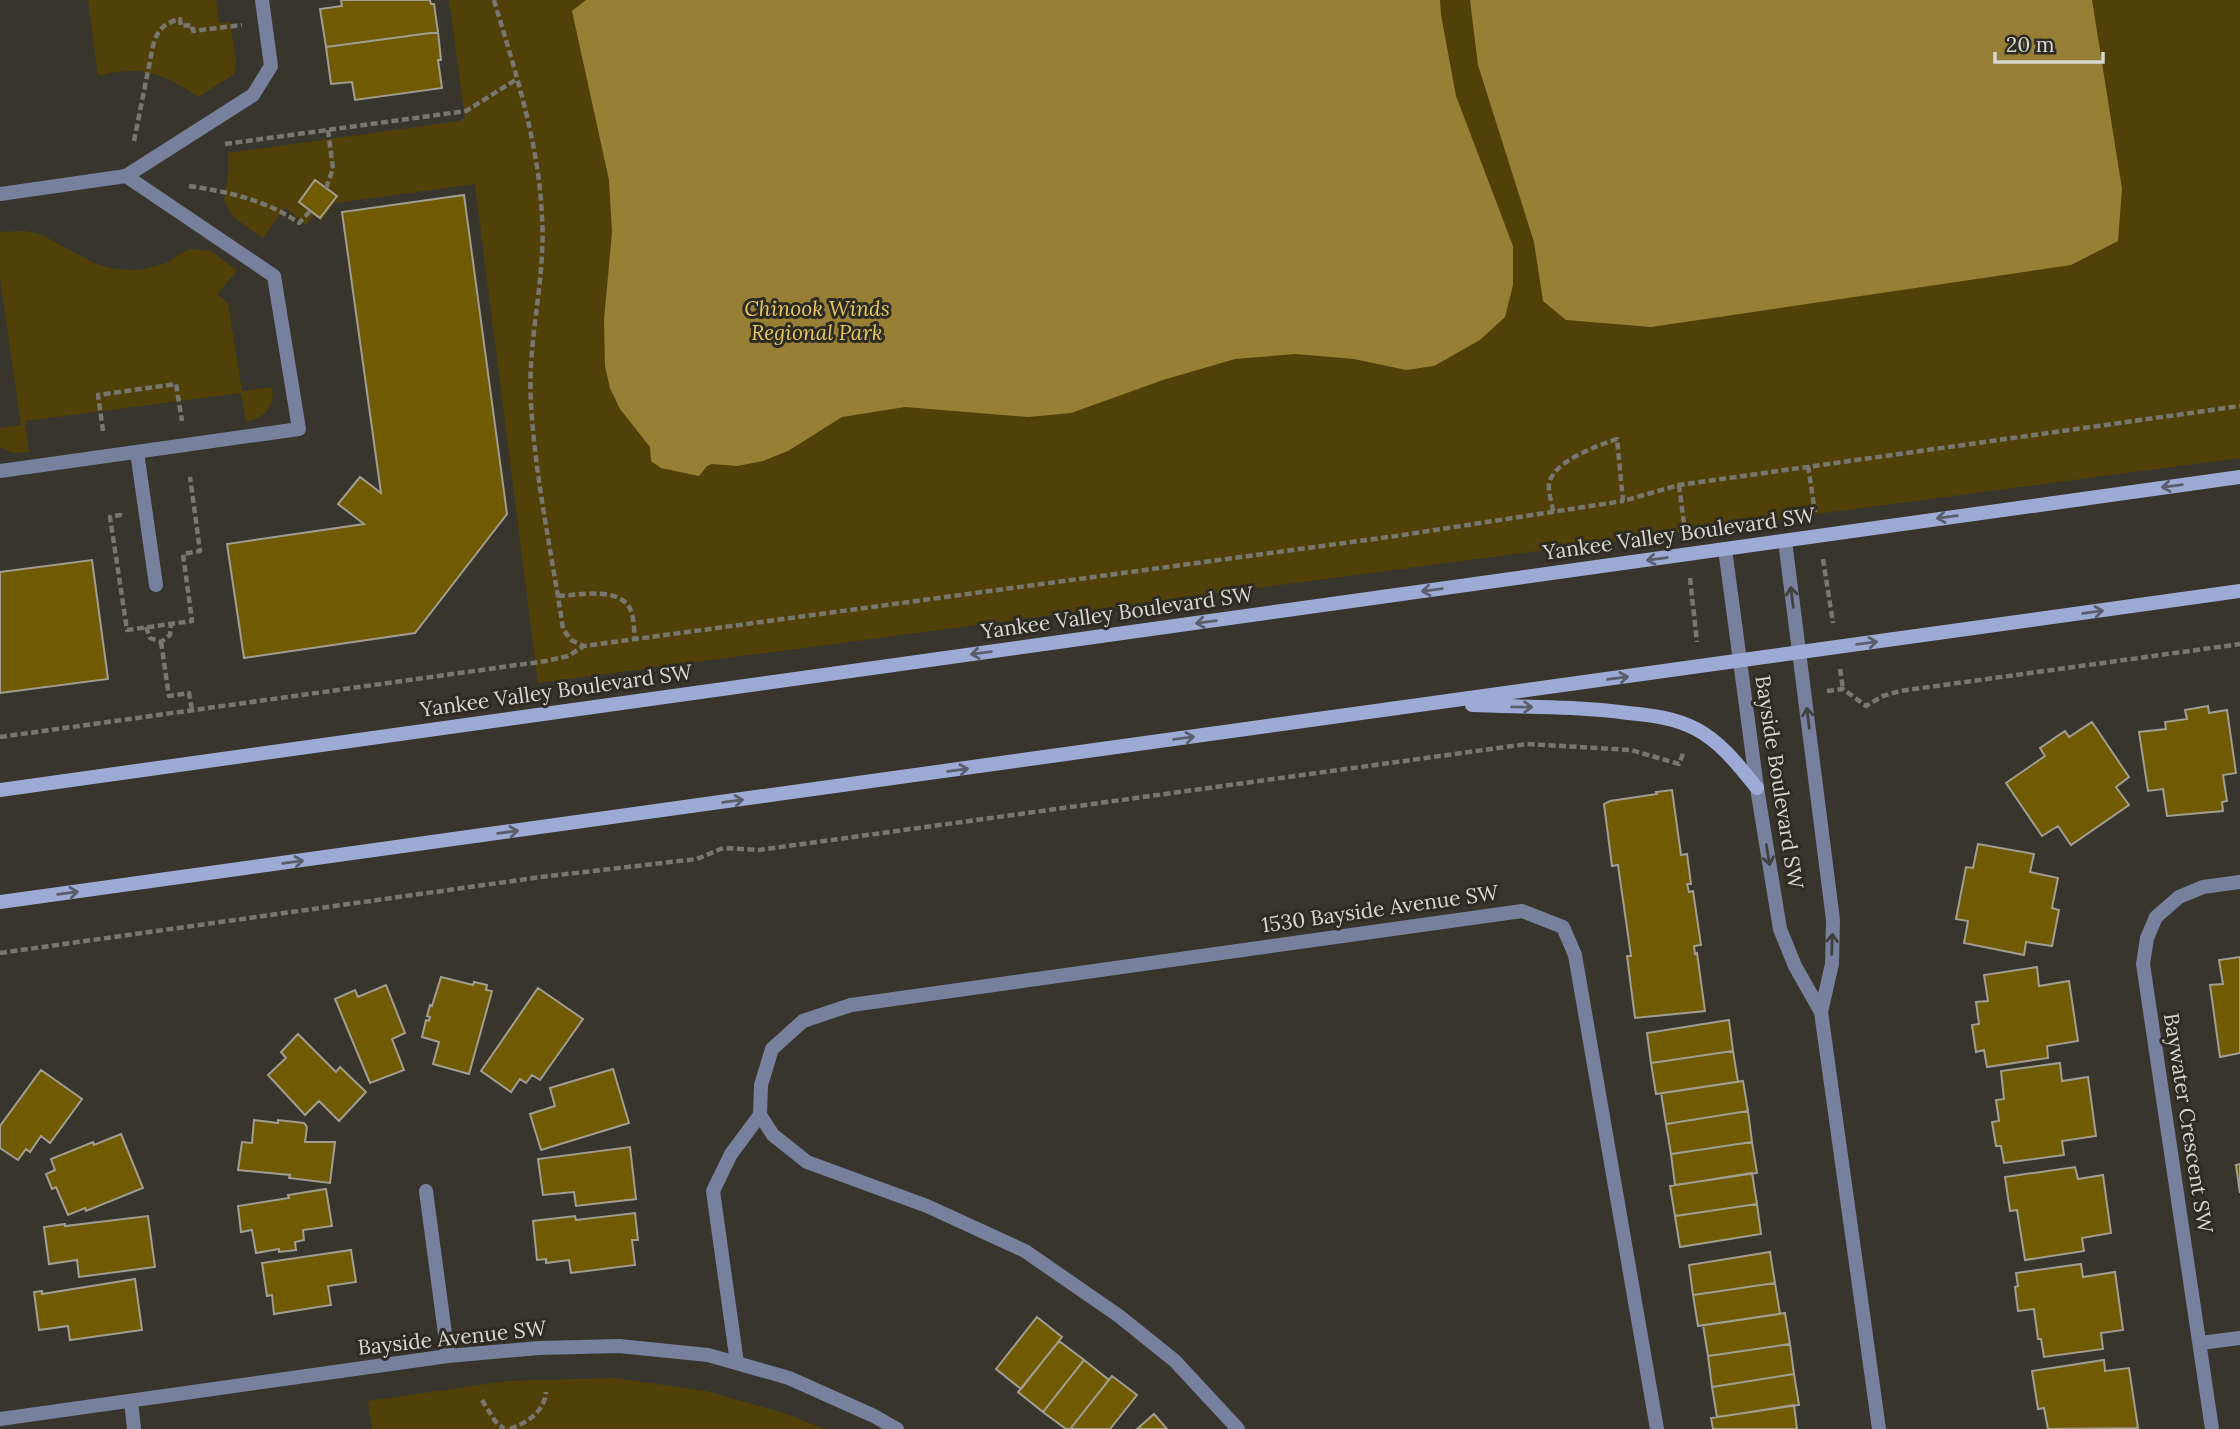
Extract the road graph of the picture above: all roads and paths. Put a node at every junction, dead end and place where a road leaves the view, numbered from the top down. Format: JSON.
{"nodes":[{"id":1,"x":262,"y":0,"type":"edge"},
{"id":2,"x":494,"y":0,"type":"edge"},
{"id":3,"x":265,"y":22,"type":"junction"},
{"id":4,"x":517,"y":79,"type":"junction"},
{"id":5,"x":328,"y":130,"type":"junction"},
{"id":6,"x":225,"y":145,"type":"dead end"},
{"id":7,"x":126,"y":176,"type":"junction"},
{"id":8,"x":181,"y":185,"type":"dead end"},
{"id":9,"x":326,"y":188,"type":"dead end"},
{"id":10,"x":0,"y":194,"type":"edge"},
{"id":11,"x":310,"y":211,"type":"dead end"},
{"id":12,"x":2240,"y":406,"type":"edge"},
{"id":13,"x":183,"y":429,"type":"dead end"},
{"id":14,"x":105,"y":440,"type":"dead end"},
{"id":15,"x":137,"y":452,"type":"junction"},
{"id":16,"x":1808,"y":466,"type":"junction"},
{"id":17,"x":0,"y":471,"type":"edge"},
{"id":18,"x":2240,"y":477,"type":"edge"},
{"id":19,"x":1679,"y":485,"type":"junction"},
{"id":20,"x":1623,"y":501,"type":"junction"},
{"id":21,"x":1553,"y":511,"type":"junction"},
{"id":22,"x":1685,"y":530,"type":"dead end"},
{"id":23,"x":1819,"y":535,"type":"junction"},
{"id":24,"x":1785,"y":541,"type":"junction"},
{"id":25,"x":1725,"y":549,"type":"junction"},
{"id":26,"x":156,"y":585,"type":"dead end"},
{"id":27,"x":2240,"y":591,"type":"edge"},
{"id":28,"x":558,"y":596,"type":"junction"},
{"id":29,"x":171,"y":624,"type":"dead end"},
{"id":30,"x":146,"y":627,"type":"dead end"},
{"id":31,"x":635,"y":639,"type":"junction"},
{"id":32,"x":161,"y":642,"type":"junction"},
{"id":33,"x":2240,"y":644,"type":"edge"},
{"id":34,"x":584,"y":646,"type":"junction"},
{"id":35,"x":1836,"y":648,"type":"junction"},
{"id":36,"x":1800,"y":653,"type":"junction"},
{"id":37,"x":1740,"y":661,"type":"junction"},
{"id":38,"x":1843,"y":689,"type":"junction"},
{"id":39,"x":1805,"y":694,"type":"junction"},
{"id":40,"x":1429,"y":704,"type":"junction"},
{"id":41,"x":192,"y":710,"type":"junction"},
{"id":42,"x":0,"y":737,"type":"edge"},
{"id":43,"x":1679,"y":764,"type":"dead end"},
{"id":44,"x":1758,"y":788,"type":"junction"},
{"id":45,"x":0,"y":790,"type":"edge"},
{"id":46,"x":2240,"y":882,"type":"edge"},
{"id":47,"x":0,"y":902,"type":"edge"},
{"id":48,"x":0,"y":953,"type":"edge"},
{"id":49,"x":1821,"y":1012,"type":"junction"},
{"id":50,"x":761,"y":1115,"type":"junction"},
{"id":51,"x":426,"y":1191,"type":"dead end"},
{"id":52,"x":2240,"y":1338,"type":"edge"},
{"id":53,"x":2200,"y":1343,"type":"junction"},
{"id":54,"x":448,"y":1356,"type":"junction"},
{"id":55,"x":737,"y":1363,"type":"junction"},
{"id":56,"x":547,"y":1392,"type":"dead end"},
{"id":57,"x":482,"y":1400,"type":"dead end"},
{"id":58,"x":131,"y":1401,"type":"junction"},
{"id":59,"x":0,"y":1419,"type":"edge"},
{"id":60,"x":134,"y":1429,"type":"edge"},
{"id":61,"x":504,"y":1429,"type":"edge"},
{"id":62,"x":510,"y":1429,"type":"edge"},
{"id":63,"x":897,"y":1429,"type":"edge"},
{"id":64,"x":1238,"y":1429,"type":"edge"},
{"id":65,"x":1657,"y":1429,"type":"edge"},
{"id":66,"x":1879,"y":1429,"type":"edge"},
{"id":67,"x":2212,"y":1429,"type":"edge"}],
"edges":[{"from":1,"to":3,"type":"street"},
{"from":2,"to":4,"type":"path"},
{"from":3,"to":7,"type":"street"},
{"from":3,"to":7,"type":"path"},
{"from":4,"to":5,"type":"path"},
{"from":4,"to":28,"type":"path"},
{"from":5,"to":6,"type":"path"},
{"from":5,"to":9,"type":"path"},
{"from":7,"to":10,"type":"street"},
{"from":7,"to":15,"type":"street"},
{"from":8,"to":11,"type":"path"},
{"from":12,"to":16,"type":"path"},
{"from":13,"to":14,"type":"path"},
{"from":15,"to":17,"type":"street"},
{"from":15,"to":26,"type":"street"},
{"from":16,"to":19,"type":"path"},
{"from":16,"to":23,"type":"path"},
{"from":18,"to":23,"type":"main road","name":"Yankee Valley Boulevard SW","one_way":true},
{"from":19,"to":20,"type":"path"},
{"from":19,"to":22,"type":"path"},
{"from":20,"to":21,"type":"path"},
{"from":20,"to":21,"type":"path"},
{"from":21,"to":31,"type":"path"},
{"from":23,"to":24,"type":"main road","name":"Yankee Valley Boulevard SW"},
{"from":23,"to":35,"type":"path"},
{"from":24,"to":25,"type":"main road","name":"Yankee Valley Boulevard SW"},
{"from":36,"to":24,"type":"street","name":"Bayside Boulevard SW","one_way":true},
{"from":25,"to":37,"type":"street","name":"Bayside Boulevard SW"},
{"from":25,"to":45,"type":"main road","name":"Yankee Valley Boulevard SW","one_way":true},
{"from":35,"to":27,"type":"main road","one_way":true},
{"from":28,"to":31,"type":"path"},
{"from":28,"to":34,"type":"path"},
{"from":29,"to":32,"type":"path"},
{"from":30,"to":32,"type":"path"},
{"from":31,"to":34,"type":"path"},
{"from":32,"to":41,"type":"path"},
{"from":33,"to":38,"type":"path"},
{"from":34,"to":41,"type":"path"},
{"from":35,"to":36,"type":"main road"},
{"from":35,"to":38,"type":"path"},
{"from":36,"to":37,"type":"main road"},
{"from":36,"to":39,"type":"street","name":"Bayside Boulevard SW"},
{"from":40,"to":37,"type":"main road","one_way":true},
{"from":37,"to":44,"type":"street","name":"Bayside Boulevard SW"},
{"from":38,"to":39,"type":"path"},
{"from":49,"to":39,"type":"street","name":"Bayside Boulevard SW","one_way":true},
{"from":40,"to":44,"type":"main road","one_way":true},
{"from":47,"to":40,"type":"main road","one_way":true},
{"from":41,"to":42,"type":"path"},
{"from":43,"to":48,"type":"path"},
{"from":44,"to":49,"type":"street","name":"Bayside Boulevard SW","one_way":true},
{"from":46,"to":53,"type":"street","name":"Baywater Crescent SW"},
{"from":49,"to":66,"type":"street","name":"Bayside Boulevard SW"},
{"from":50,"to":55,"type":"street"},
{"from":50,"to":64,"type":"street"},
{"from":50,"to":65,"type":"street","name":"1530 Bayside Avenue SW"},
{"from":51,"to":54,"type":"street"},
{"from":52,"to":53,"type":"street"},
{"from":53,"to":67,"type":"street","name":"Baywater Crescent SW"},
{"from":54,"to":55,"type":"street","name":"Bayside Avenue SW"},
{"from":54,"to":58,"type":"street","name":"Bayside Avenue SW"},
{"from":55,"to":63,"type":"street","name":"Bayside Avenue SW"},
{"from":56,"to":62,"type":"path"},
{"from":57,"to":61,"type":"path"},
{"from":58,"to":59,"type":"street","name":"Bayside Avenue SW"},
{"from":58,"to":60,"type":"street"}]}
